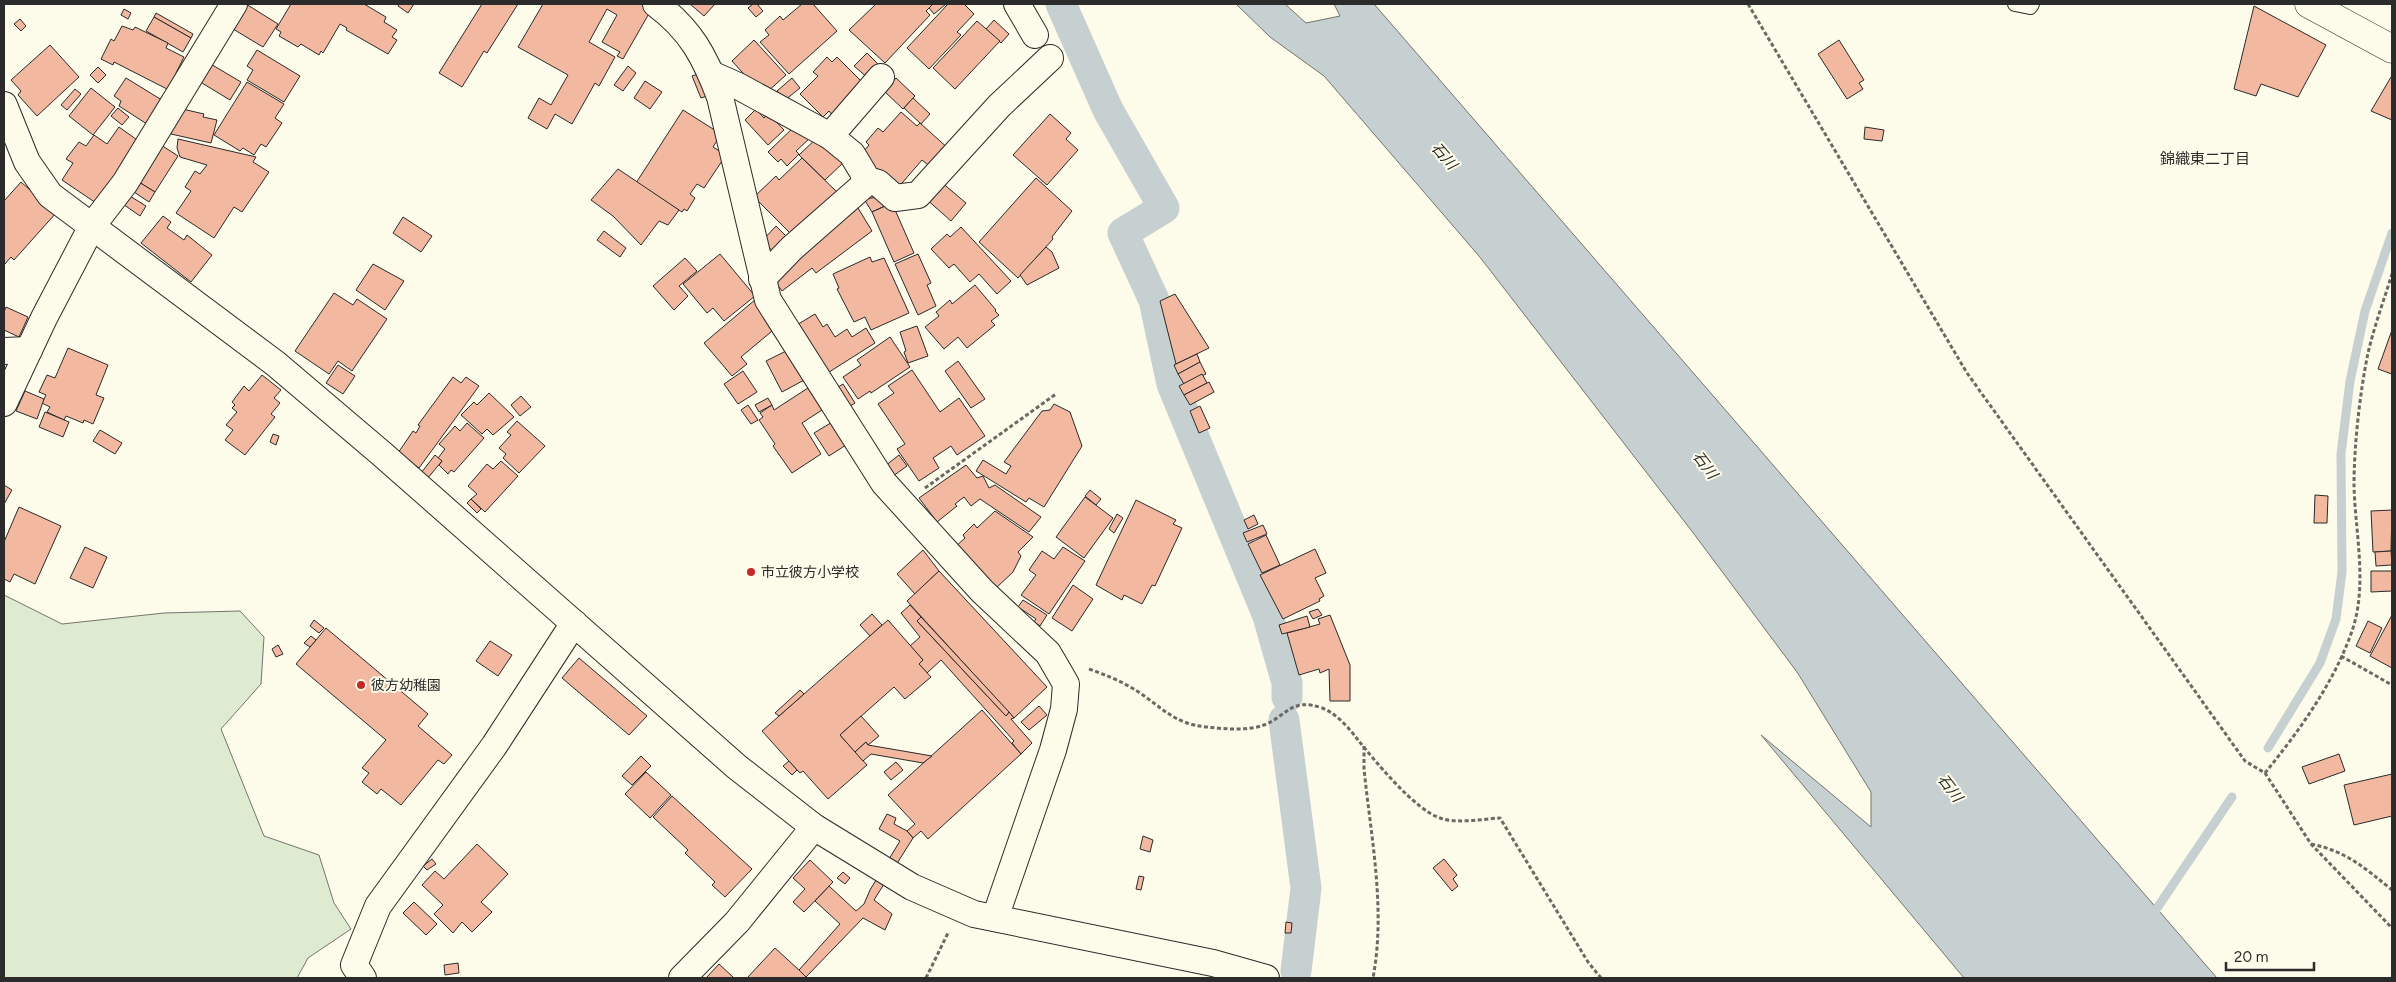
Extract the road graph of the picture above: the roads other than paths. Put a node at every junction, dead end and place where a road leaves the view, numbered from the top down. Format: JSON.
{"nodes":[{"id":1,"x":234,"y":4,"type":"edge"},
{"id":2,"x":656,"y":4,"type":"edge"},
{"id":3,"x":1016,"y":4,"type":"edge"},
{"id":4,"x":2015,"y":4,"type":"edge"},
{"id":5,"x":2032,"y":4,"type":"edge"},
{"id":6,"x":2309,"y":4,"type":"edge"},
{"id":7,"x":1036,"y":35,"type":"dead end"},
{"id":8,"x":2392,"y":49,"type":"edge"},
{"id":9,"x":1050,"y":58,"type":"dead end"},
{"id":10,"x":711,"y":74,"type":"junction"},
{"id":11,"x":880,"y":76,"type":"dead end"},
{"id":12,"x":4,"y":105,"type":"edge"},
{"id":13,"x":830,"y":136,"type":"junction"},
{"id":14,"x":864,"y":179,"type":"junction"},
{"id":15,"x":92,"y":226,"type":"junction"},
{"id":16,"x":762,"y":279,"type":"junction"},
{"id":17,"x":16,"y":351,"type":"edge"},
{"id":18,"x":4,"y":403,"type":"edge"},
{"id":19,"x":574,"y":623,"type":"junction"},
{"id":20,"x":814,"y":827,"type":"junction"},
{"id":21,"x":995,"y":918,"type":"junction"},
{"id":22,"x":363,"y":978,"type":"edge"},
{"id":23,"x":682,"y":978,"type":"edge"},
{"id":24,"x":1266,"y":978,"type":"edge"}],
"edges":[{"from":1,"to":15,"type":"street"},
{"from":2,"to":10,"type":"street"},
{"from":3,"to":7,"type":"street"},
{"from":4,"to":5,"type":"lane"},
{"from":6,"to":8,"type":"highway"},
{"from":9,"to":14,"type":"street"},
{"from":10,"to":13,"type":"street"},
{"from":10,"to":16,"type":"street"},
{"from":11,"to":13,"type":"street"},
{"from":12,"to":15,"type":"street"},
{"from":13,"to":14,"type":"street"},
{"from":14,"to":16,"type":"street"},
{"from":15,"to":17,"type":"street"},
{"from":15,"to":19,"type":"street"},
{"from":16,"to":21,"type":"street"},
{"from":17,"to":18,"type":"street"},
{"from":19,"to":20,"type":"street"},
{"from":19,"to":22,"type":"street"},
{"from":20,"to":21,"type":"street"},
{"from":20,"to":23,"type":"street"},
{"from":21,"to":24,"type":"street"}]}
